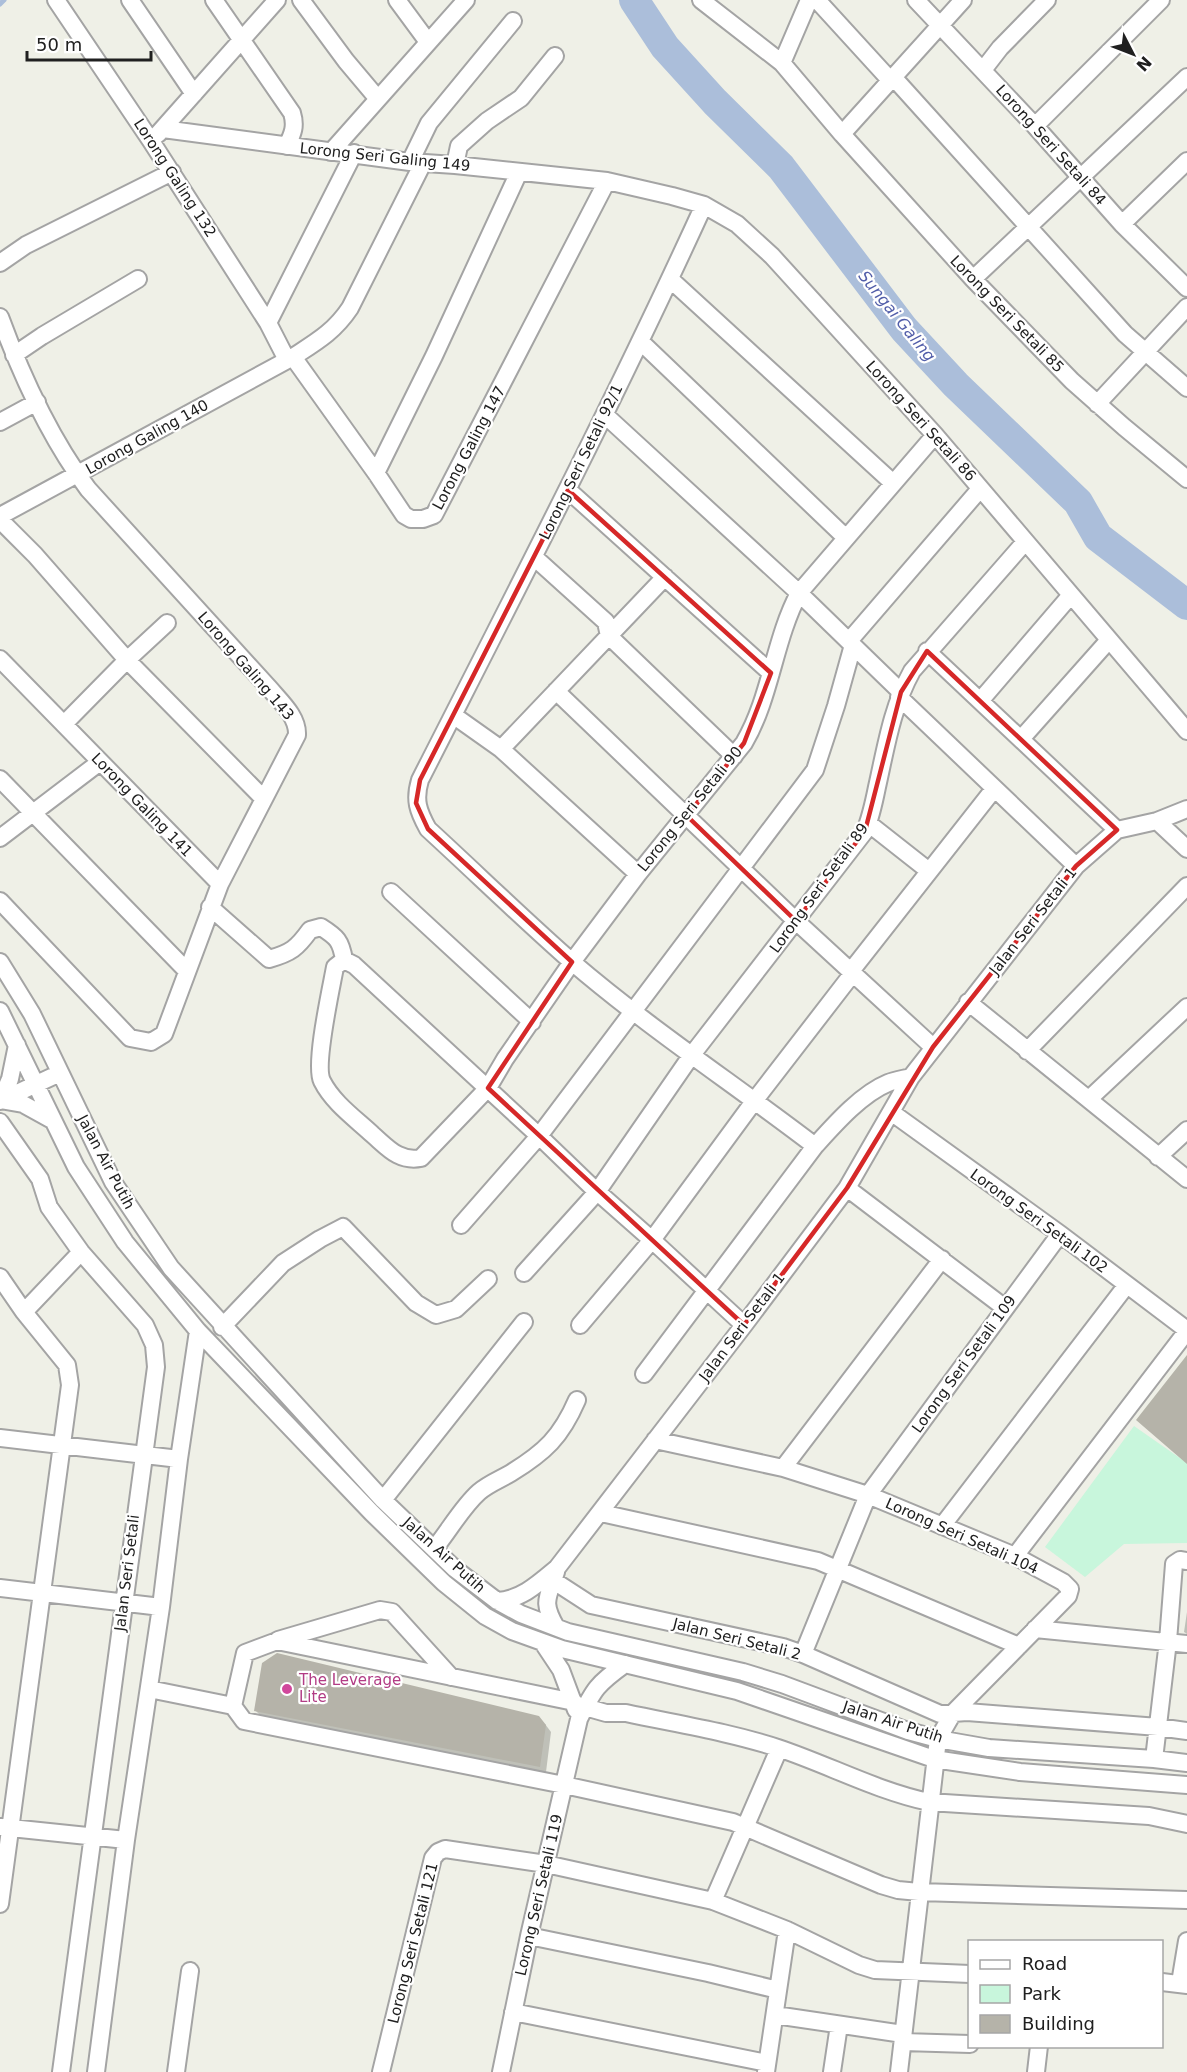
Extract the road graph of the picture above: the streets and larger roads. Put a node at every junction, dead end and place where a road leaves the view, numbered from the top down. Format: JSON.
{"nodes":[{"id":1,"x":56,"y":0,"type":"edge"},
{"id":2,"x":130,"y":0,"type":"edge"},
{"id":3,"x":214,"y":0,"type":"edge"},
{"id":4,"x":278,"y":0,"type":"edge"},
{"id":5,"x":301,"y":0,"type":"edge"},
{"id":6,"x":397,"y":0,"type":"edge"},
{"id":7,"x":466,"y":0,"type":"edge"},
{"id":8,"x":701,"y":0,"type":"edge"},
{"id":9,"x":809,"y":0,"type":"edge"},
{"id":10,"x":817,"y":0,"type":"edge"},
{"id":11,"x":916,"y":0,"type":"edge"},
{"id":12,"x":963,"y":0,"type":"edge"},
{"id":13,"x":1047,"y":0,"type":"edge"},
{"id":14,"x":1161,"y":0,"type":"edge"},
{"id":15,"x":513,"y":21,"type":"dead end"},
{"id":16,"x":940,"y":25,"type":"junction"},
{"id":17,"x":241,"y":40,"type":"junction"},
{"id":18,"x":428,"y":42,"type":"junction"},
{"id":19,"x":555,"y":56,"type":"dead end"},
{"id":20,"x":782,"y":63,"type":"junction"},
{"id":21,"x":983,"y":70,"type":"junction"},
{"id":22,"x":1187,"y":77,"type":"edge"},
{"id":23,"x":893,"y":80,"type":"junction"},
{"id":24,"x":194,"y":94,"type":"junction"},
{"id":25,"x":378,"y":99,"type":"junction"},
{"id":26,"x":1035,"y":126,"type":"junction"},
{"id":27,"x":842,"y":134,"type":"junction"},
{"id":28,"x":157,"y":135,"type":"junction"},
{"id":29,"x":287,"y":146,"type":"junction"},
{"id":30,"x":331,"y":152,"type":"junction"},
{"id":31,"x":354,"y":153,"type":"junction"},
{"id":32,"x":1187,"y":161,"type":"edge"},
{"id":33,"x":417,"y":163,"type":"junction"},
{"id":34,"x":455,"y":165,"type":"junction"},
{"id":35,"x":172,"y":172,"type":"junction"},
{"id":36,"x":519,"y":172,"type":"junction"},
{"id":37,"x":1082,"y":178,"type":"junction"},
{"id":38,"x":607,"y":181,"type":"junction"},
{"id":39,"x":704,"y":205,"type":"junction"},
{"id":40,"x":1122,"y":224,"type":"junction"},
{"id":41,"x":1028,"y":228,"type":"junction"},
{"id":42,"x":0,"y":263,"type":"edge"},
{"id":43,"x":138,"y":279,"type":"dead end"},
{"id":44,"x":670,"y":279,"type":"junction"},
{"id":45,"x":973,"y":279,"type":"junction"},
{"id":46,"x":1187,"y":288,"type":"edge"},
{"id":47,"x":1187,"y":307,"type":"edge"},
{"id":48,"x":0,"y":317,"type":"edge"},
{"id":49,"x":268,"y":323,"type":"junction"},
{"id":50,"x":641,"y":342,"type":"junction"},
{"id":51,"x":1146,"y":352,"type":"junction"},
{"id":52,"x":14,"y":355,"type":"junction"},
{"id":53,"x":290,"y":359,"type":"junction"},
{"id":54,"x":1187,"y":388,"type":"edge"},
{"id":55,"x":37,"y":402,"type":"junction"},
{"id":56,"x":1097,"y":404,"type":"junction"},
{"id":57,"x":605,"y":415,"type":"junction"},
{"id":58,"x":0,"y":422,"type":"edge"},
{"id":59,"x":935,"y":435,"type":"junction"},
{"id":60,"x":376,"y":473,"type":"junction"},
{"id":61,"x":77,"y":475,"type":"junction"},
{"id":62,"x":1187,"y":479,"type":"edge"},
{"id":63,"x":893,"y":483,"type":"junction"},
{"id":64,"x":980,"y":489,"type":"junction"},
{"id":65,"x":568,"y":490,"type":"junction"},
{"id":66,"x":0,"y":518,"type":"edge"},
{"id":67,"x":846,"y":537,"type":"junction"},
{"id":68,"x":1026,"y":542,"type":"junction"},
{"id":69,"x":534,"y":557,"type":"junction"},
{"id":70,"x":665,"y":577,"type":"junction"},
{"id":71,"x":798,"y":593,"type":"junction"},
{"id":72,"x":1071,"y":595,"type":"junction"},
{"id":73,"x":167,"y":622,"type":"dead end"},
{"id":74,"x":609,"y":636,"type":"junction"},
{"id":75,"x":1109,"y":640,"type":"junction"},
{"id":76,"x":851,"y":643,"type":"junction"},
{"id":77,"x":927,"y":651,"type":"junction"},
{"id":78,"x":0,"y":659,"type":"edge"},
{"id":79,"x":127,"y":660,"type":"junction"},
{"id":80,"x":771,"y":673,"type":"junction"},
{"id":81,"x":556,"y":691,"type":"junction"},
{"id":82,"x":900,"y":694,"type":"junction"},
{"id":83,"x":980,"y":701,"type":"junction"},
{"id":84,"x":453,"y":716,"type":"junction"},
{"id":85,"x":64,"y":724,"type":"junction"},
{"id":86,"x":1187,"y":731,"type":"edge"},
{"id":87,"x":1021,"y":739,"type":"junction"},
{"id":88,"x":501,"y":749,"type":"junction"},
{"id":89,"x":734,"y":756,"type":"junction"},
{"id":90,"x":100,"y":762,"type":"junction"},
{"id":91,"x":0,"y":779,"type":"edge"},
{"id":92,"x":994,"y":789,"type":"junction"},
{"id":93,"x":264,"y":800,"type":"junction"},
{"id":94,"x":1187,"y":809,"type":"edge"},
{"id":95,"x":32,"y":813,"type":"junction"},
{"id":96,"x":687,"y":816,"type":"junction"},
{"id":97,"x":1156,"y":820,"type":"junction"},
{"id":98,"x":868,"y":823,"type":"junction"},
{"id":99,"x":1117,"y":830,"type":"junction"},
{"id":100,"x":0,"y":838,"type":"edge"},
{"id":101,"x":1187,"y":849,"type":"edge"},
{"id":102,"x":1076,"y":866,"type":"junction"},
{"id":103,"x":742,"y":868,"type":"junction"},
{"id":104,"x":929,"y":871,"type":"junction"},
{"id":105,"x":638,"y":874,"type":"junction"},
{"id":106,"x":220,"y":884,"type":"junction"},
{"id":107,"x":1187,"y":886,"type":"edge"},
{"id":108,"x":391,"y":892,"type":"dead end"},
{"id":109,"x":0,"y":901,"type":"edge"},
{"id":110,"x":210,"y":907,"type":"junction"},
{"id":111,"x":796,"y":921,"type":"junction"},
{"id":112,"x":344,"y":960,"type":"junction"},
{"id":113,"x":0,"y":962,"type":"edge"},
{"id":114,"x":572,"y":962,"type":"junction"},
{"id":115,"x":186,"y":970,"type":"junction"},
{"id":116,"x":852,"y":972,"type":"junction"},
{"id":117,"x":968,"y":1002,"type":"junction"},
{"id":118,"x":1187,"y":1007,"type":"edge"},
{"id":119,"x":633,"y":1010,"type":"junction"},
{"id":120,"x":0,"y":1011,"type":"edge"},
{"id":121,"x":532,"y":1022,"type":"junction"},
{"id":122,"x":17,"y":1045,"type":"junction"},
{"id":123,"x":933,"y":1047,"type":"junction"},
{"id":124,"x":1027,"y":1051,"type":"junction"},
{"id":125,"x":691,"y":1056,"type":"junction"},
{"id":126,"x":60,"y":1073,"type":"junction"},
{"id":127,"x":911,"y":1077,"type":"junction"},
{"id":128,"x":35,"y":1083,"type":"junction"},
{"id":129,"x":488,"y":1088,"type":"junction"},
{"id":130,"x":1089,"y":1099,"type":"junction"},
{"id":131,"x":755,"y":1100,"type":"junction"},
{"id":132,"x":0,"y":1101,"type":"edge"},
{"id":133,"x":891,"y":1112,"type":"junction"},
{"id":134,"x":54,"y":1121,"type":"junction"},
{"id":135,"x":0,"y":1122,"type":"edge"},
{"id":136,"x":1187,"y":1130,"type":"edge"},
{"id":137,"x":539,"y":1136,"type":"junction"},
{"id":138,"x":815,"y":1146,"type":"junction"},
{"id":139,"x":1158,"y":1157,"type":"junction"},
{"id":140,"x":1187,"y":1179,"type":"edge"},
{"id":141,"x":847,"y":1188,"type":"junction"},
{"id":142,"x":597,"y":1192,"type":"junction"},
{"id":143,"x":461,"y":1225,"type":"dead end"},
{"id":144,"x":1060,"y":1234,"type":"junction"},
{"id":145,"x":652,"y":1239,"type":"junction"},
{"id":146,"x":81,"y":1252,"type":"junction"},
{"id":147,"x":942,"y":1259,"type":"junction"},
{"id":148,"x":524,"y":1273,"type":"dead end"},
{"id":149,"x":0,"y":1276,"type":"edge"},
{"id":150,"x":488,"y":1279,"type":"dead end"},
{"id":151,"x":1126,"y":1286,"type":"junction"},
{"id":152,"x":706,"y":1291,"type":"junction"},
{"id":153,"x":1005,"y":1308,"type":"junction"},
{"id":154,"x":24,"y":1312,"type":"junction"},
{"id":155,"x":524,"y":1322,"type":"dead end"},
{"id":156,"x":580,"y":1325,"type":"dead end"},
{"id":157,"x":744,"y":1325,"type":"junction"},
{"id":158,"x":222,"y":1327,"type":"junction"},
{"id":159,"x":198,"y":1331,"type":"junction"},
{"id":160,"x":1187,"y":1331,"type":"edge"},
{"id":161,"x":644,"y":1374,"type":"dead end"},
{"id":162,"x":577,"y":1400,"type":"dead end"},
{"id":163,"x":0,"y":1438,"type":"edge"},
{"id":164,"x":655,"y":1440,"type":"junction"},
{"id":165,"x":62,"y":1446,"type":"junction"},
{"id":166,"x":143,"y":1455,"type":"junction"},
{"id":167,"x":179,"y":1459,"type":"junction"},
{"id":168,"x":783,"y":1468,"type":"junction"},
{"id":169,"x":868,"y":1495,"type":"junction"},
{"id":170,"x":383,"y":1500,"type":"junction"},
{"id":171,"x":600,"y":1513,"type":"junction"},
{"id":172,"x":942,"y":1526,"type":"junction"},
{"id":173,"x":434,"y":1549,"type":"junction"},
{"id":174,"x":1015,"y":1556,"type":"junction"},
{"id":175,"x":1187,"y":1561,"type":"edge"},
{"id":176,"x":837,"y":1569,"type":"junction"},
{"id":177,"x":556,"y":1575,"type":"junction"},
{"id":178,"x":0,"y":1588,"type":"edge"},
{"id":179,"x":40,"y":1593,"type":"junction"},
{"id":180,"x":497,"y":1601,"type":"junction"},
{"id":181,"x":123,"y":1603,"type":"junction"},
{"id":182,"x":161,"y":1607,"type":"junction"},
{"id":183,"x":556,"y":1627,"type":"junction"},
{"id":184,"x":1035,"y":1629,"type":"junction"},
{"id":185,"x":277,"y":1641,"type":"junction"},
{"id":186,"x":1168,"y":1641,"type":"junction"},
{"id":187,"x":543,"y":1643,"type":"junction"},
{"id":188,"x":1187,"y":1644,"type":"edge"},
{"id":189,"x":1019,"y":1646,"type":"junction"},
{"id":190,"x":803,"y":1654,"type":"junction"},
{"id":191,"x":626,"y":1664,"type":"junction"},
{"id":192,"x":451,"y":1677,"type":"junction"},
{"id":193,"x":148,"y":1689,"type":"junction"},
{"id":194,"x":233,"y":1706,"type":"junction"},
{"id":195,"x":579,"y":1709,"type":"junction"},
{"id":196,"x":953,"y":1713,"type":"junction"},
{"id":197,"x":1158,"y":1727,"type":"junction"},
{"id":198,"x":1187,"y":1731,"type":"edge"},
{"id":199,"x":938,"y":1738,"type":"junction"},
{"id":200,"x":779,"y":1749,"type":"junction"},
{"id":201,"x":934,"y":1759,"type":"junction"},
{"id":202,"x":1154,"y":1759,"type":"junction"},
{"id":203,"x":1187,"y":1763,"type":"edge"},
{"id":204,"x":564,"y":1785,"type":"junction"},
{"id":205,"x":1187,"y":1785,"type":"edge"},
{"id":206,"x":929,"y":1802,"type":"junction"},
{"id":207,"x":1187,"y":1824,"type":"edge"},
{"id":208,"x":745,"y":1826,"type":"junction"},
{"id":209,"x":5,"y":1828,"type":"edge"},
{"id":210,"x":92,"y":1837,"type":"junction"},
{"id":211,"x":126,"y":1840,"type":"junction"},
{"id":212,"x":546,"y":1864,"type":"junction"},
{"id":213,"x":919,"y":1892,"type":"junction"},
{"id":214,"x":1187,"y":1900,"type":"edge"},
{"id":215,"x":713,"y":1901,"type":"junction"},
{"id":216,"x":0,"y":1904,"type":"edge"},
{"id":217,"x":787,"y":1930,"type":"junction"},
{"id":218,"x":530,"y":1936,"type":"junction"},
{"id":219,"x":1187,"y":1941,"type":"edge"},
{"id":220,"x":190,"y":1971,"type":"dead end"},
{"id":221,"x":910,"y":1972,"type":"junction"},
{"id":222,"x":968,"y":1974,"type":"edge"},
{"id":223,"x":1163,"y":1982,"type":"edge"},
{"id":224,"x":1184,"y":1984,"type":"edge"},
{"id":225,"x":778,"y":1990,"type":"junction"},
{"id":226,"x":513,"y":2012,"type":"junction"},
{"id":227,"x":775,"y":2015,"type":"junction"},
{"id":228,"x":839,"y":2025,"type":"junction"},
{"id":229,"x":903,"y":2038,"type":"junction"},
{"id":230,"x":968,"y":2044,"type":"edge"},
{"id":231,"x":1038,"y":2048,"type":"edge"},
{"id":232,"x":767,"y":2068,"type":"edge"},
{"id":233,"x":61,"y":2072,"type":"edge"},
{"id":234,"x":96,"y":2072,"type":"edge"},
{"id":235,"x":176,"y":2072,"type":"edge"},
{"id":236,"x":381,"y":2072,"type":"edge"},
{"id":237,"x":501,"y":2072,"type":"edge"},
{"id":238,"x":832,"y":2072,"type":"edge"},
{"id":239,"x":899,"y":2072,"type":"edge"},
{"id":240,"x":1036,"y":2072,"type":"edge"}],
"edges":[{"from":1,"to":28,"type":"street","name":"Lorong Galing 132"},
{"from":2,"to":24,"type":"street"},
{"from":3,"to":17,"type":"street"},
{"from":4,"to":17,"type":"street"},
{"from":5,"to":25,"type":"street"},
{"from":6,"to":18,"type":"street"},
{"from":7,"to":18,"type":"street"},
{"from":8,"to":20,"type":"street","name":"Lorong Seri Setali 85"},
{"from":9,"to":20,"type":"street"},
{"from":10,"to":23,"type":"street"},
{"from":11,"to":16,"type":"street","name":"Lorong Seri Setali 84"},
{"from":12,"to":16,"type":"street"},
{"from":13,"to":21,"type":"street"},
{"from":14,"to":26,"type":"street"},
{"from":15,"to":33,"type":"street","name":"Lorong Galing 140"},
{"from":16,"to":21,"type":"street","name":"Lorong Seri Setali 84"},
{"from":16,"to":23,"type":"street"},
{"from":17,"to":24,"type":"street"},
{"from":17,"to":29,"type":"street"},
{"from":18,"to":25,"type":"street"},
{"from":19,"to":34,"type":"street"},
{"from":20,"to":27,"type":"street","name":"Lorong Seri Setali 85"},
{"from":21,"to":26,"type":"street","name":"Lorong Seri Setali 84"},
{"from":22,"to":37,"type":"street"},
{"from":23,"to":27,"type":"street"},
{"from":23,"to":41,"type":"street"},
{"from":24,"to":28,"type":"street"},
{"from":25,"to":30,"type":"street"},
{"from":26,"to":37,"type":"street","name":"Lorong Seri Setali 84"},
{"from":27,"to":45,"type":"street","name":"Lorong Seri Setali 85"},
{"from":28,"to":29,"type":"street","name":"Lorong Seri Galing 149"},
{"from":28,"to":35,"type":"street","name":"Lorong Galing 132"},
{"from":29,"to":30,"type":"street","name":"Lorong Seri Galing 149"},
{"from":30,"to":31,"type":"street","name":"Lorong Seri Galing 149"},
{"from":31,"to":33,"type":"street","name":"Lorong Seri Galing 149"},
{"from":31,"to":49,"type":"street"},
{"from":32,"to":40,"type":"street"},
{"from":33,"to":34,"type":"street","name":"Lorong Seri Galing 149"},
{"from":33,"to":53,"type":"street","name":"Lorong Galing 140"},
{"from":34,"to":36,"type":"street","name":"Lorong Seri Galing 149"},
{"from":35,"to":42,"type":"street"},
{"from":35,"to":49,"type":"street","name":"Lorong Galing 132"},
{"from":36,"to":38,"type":"street","name":"Lorong Seri Galing 149"},
{"from":36,"to":60,"type":"street"},
{"from":37,"to":40,"type":"street","name":"Lorong Seri Setali 84"},
{"from":37,"to":41,"type":"street"},
{"from":38,"to":39,"type":"street","name":"Lorong Seri Setali 86"},
{"from":38,"to":60,"type":"street","name":"Lorong Galing 147"},
{"from":39,"to":44,"type":"street","name":"Lorong Seri Setali 92/1"},
{"from":39,"to":59,"type":"street","name":"Lorong Seri Setali 86"},
{"from":40,"to":46,"type":"street","name":"Lorong Seri Setali 84"},
{"from":41,"to":45,"type":"street"},
{"from":41,"to":51,"type":"street"},
{"from":43,"to":52,"type":"street"},
{"from":44,"to":50,"type":"street","name":"Lorong Seri Setali 92/1"},
{"from":44,"to":63,"type":"street"},
{"from":45,"to":56,"type":"street","name":"Lorong Seri Setali 85"},
{"from":47,"to":51,"type":"street"},
{"from":48,"to":52,"type":"street","name":"Lorong Galing 143"},
{"from":49,"to":53,"type":"street","name":"Lorong Galing 132"},
{"from":50,"to":57,"type":"street","name":"Lorong Seri Setali 92/1"},
{"from":50,"to":67,"type":"street"},
{"from":51,"to":54,"type":"street"},
{"from":51,"to":56,"type":"street"},
{"from":52,"to":55,"type":"street","name":"Lorong Galing 143"},
{"from":53,"to":60,"type":"street","name":"Lorong Galing 147"},
{"from":53,"to":61,"type":"street","name":"Lorong Galing 140"},
{"from":55,"to":58,"type":"street"},
{"from":55,"to":61,"type":"street","name":"Lorong Galing 143"},
{"from":56,"to":62,"type":"street","name":"Lorong Seri Setali 85"},
{"from":57,"to":65,"type":"street","name":"Lorong Seri Setali 92/1"},
{"from":57,"to":71,"type":"street"},
{"from":59,"to":63,"type":"street","name":"Lorong Seri Setali 90"},
{"from":59,"to":64,"type":"street","name":"Lorong Seri Setali 86"},
{"from":61,"to":66,"type":"street","name":"Lorong Galing 140"},
{"from":61,"to":93,"type":"street","name":"Lorong Galing 143"},
{"from":63,"to":67,"type":"street","name":"Lorong Seri Setali 90"},
{"from":64,"to":68,"type":"street","name":"Lorong Seri Setali 86"},
{"from":64,"to":76,"type":"street"},
{"from":65,"to":69,"type":"street","name":"Lorong Seri Setali 92/1"},
{"from":65,"to":70,"type":"street"},
{"from":66,"to":79,"type":"street"},
{"from":67,"to":71,"type":"street","name":"Lorong Seri Setali 90"},
{"from":68,"to":72,"type":"street","name":"Lorong Seri Setali 86"},
{"from":68,"to":77,"type":"street","name":"Lorong Seri Setali 89"},
{"from":69,"to":74,"type":"street"},
{"from":69,"to":84,"type":"street","name":"Lorong Seri Setali 92/1"},
{"from":70,"to":74,"type":"street"},
{"from":70,"to":80,"type":"street"},
{"from":71,"to":76,"type":"street"},
{"from":71,"to":80,"type":"street","name":"Lorong Seri Setali 90"},
{"from":72,"to":75,"type":"street","name":"Lorong Seri Setali 86"},
{"from":72,"to":83,"type":"street"},
{"from":73,"to":79,"type":"street"},
{"from":74,"to":81,"type":"street"},
{"from":74,"to":89,"type":"street"},
{"from":75,"to":86,"type":"street","name":"Lorong Seri Setali 86"},
{"from":75,"to":87,"type":"street"},
{"from":76,"to":82,"type":"street"},
{"from":76,"to":103,"type":"street"},
{"from":77,"to":82,"type":"street","name":"Lorong Seri Setali 89"},
{"from":77,"to":83,"type":"street"},
{"from":78,"to":85,"type":"street","name":"Lorong Galing 141"},
{"from":79,"to":85,"type":"street"},
{"from":79,"to":93,"type":"street"},
{"from":80,"to":89,"type":"street","name":"Lorong Seri Setali 90"},
{"from":81,"to":88,"type":"street"},
{"from":81,"to":96,"type":"street"},
{"from":82,"to":92,"type":"street"},
{"from":82,"to":98,"type":"street","name":"Lorong Seri Setali 89"},
{"from":83,"to":87,"type":"street"},
{"from":84,"to":88,"type":"street"},
{"from":84,"to":114,"type":"street","name":"Lorong Seri Setali 92/1"},
{"from":85,"to":90,"type":"street","name":"Lorong Galing 141"},
{"from":87,"to":99,"type":"street"},
{"from":88,"to":105,"type":"street"},
{"from":89,"to":96,"type":"street","name":"Lorong Seri Setali 90"},
{"from":90,"to":95,"type":"street"},
{"from":90,"to":106,"type":"street","name":"Lorong Galing 141"},
{"from":91,"to":95,"type":"street"},
{"from":92,"to":102,"type":"street"},
{"from":92,"to":104,"type":"street"},
{"from":93,"to":106,"type":"street","name":"Lorong Galing 143"},
{"from":94,"to":97,"type":"street","name":"Jalan Seri Setali 1"},
{"from":95,"to":100,"type":"street"},
{"from":95,"to":115,"type":"street"},
{"from":96,"to":103,"type":"street"},
{"from":96,"to":105,"type":"street","name":"Lorong Seri Setali 90"},
{"from":97,"to":99,"type":"street","name":"Jalan Seri Setali 1"},
{"from":97,"to":101,"type":"street"},
{"from":98,"to":104,"type":"street"},
{"from":98,"to":111,"type":"street","name":"Lorong Seri Setali 89"},
{"from":99,"to":102,"type":"street","name":"Jalan Seri Setali 1"},
{"from":102,"to":117,"type":"street","name":"Jalan Seri Setali 1"},
{"from":103,"to":111,"type":"street"},
{"from":103,"to":119,"type":"street"},
{"from":104,"to":116,"type":"street"},
{"from":105,"to":114,"type":"street","name":"Lorong Seri Setali 90"},
{"from":106,"to":110,"type":"street"},
{"from":107,"to":124,"type":"street"},
{"from":108,"to":121,"type":"street"},
{"from":109,"to":115,"type":"street"},
{"from":110,"to":112,"type":"street"},
{"from":110,"to":115,"type":"street"},
{"from":111,"to":116,"type":"street"},
{"from":111,"to":125,"type":"street","name":"Lorong Seri Setali 89"},
{"from":112,"to":129,"type":"street"},
{"from":112,"to":129,"type":"street","name":"Lorong Seri Setali 90"},
{"from":113,"to":126,"type":"street","name":"Jalan Air Putih"},
{"from":114,"to":119,"type":"street","name":"Lorong Seri Setali 92/1"},
{"from":114,"to":121,"type":"street","name":"Lorong Seri Setali 90"},
{"from":116,"to":123,"type":"street"},
{"from":116,"to":131,"type":"street"},
{"from":117,"to":123,"type":"street","name":"Jalan Seri Setali 1"},
{"from":117,"to":124,"type":"street"},
{"from":118,"to":130,"type":"street"},
{"from":119,"to":125,"type":"street","name":"Lorong Seri Setali 92/1"},
{"from":119,"to":137,"type":"street"},
{"from":120,"to":122,"type":"street","name":"Jalan Air Putih"},
{"from":121,"to":129,"type":"street","name":"Lorong Seri Setali 90"},
{"from":122,"to":128,"type":"street","name":"Jalan Air Putih"},
{"from":122,"to":132,"type":"street"},
{"from":123,"to":127,"type":"street","name":"Jalan Seri Setali 1"},
{"from":124,"to":130,"type":"street"},
{"from":125,"to":131,"type":"street","name":"Lorong Seri Setali 92/1"},
{"from":125,"to":142,"type":"street","name":"Lorong Seri Setali 89"},
{"from":126,"to":128,"type":"street"},
{"from":126,"to":158,"type":"street","name":"Jalan Air Putih"},
{"from":127,"to":133,"type":"street","name":"Jalan Seri Setali 1"},
{"from":127,"to":138,"type":"street"},
{"from":128,"to":132,"type":"street"},
{"from":128,"to":134,"type":"street","name":"Jalan Air Putih"},
{"from":129,"to":137,"type":"street"},
{"from":130,"to":139,"type":"street"},
{"from":131,"to":138,"type":"street","name":"Lorong Seri Setali 92/1"},
{"from":131,"to":145,"type":"street"},
{"from":132,"to":134,"type":"street"},
{"from":133,"to":141,"type":"street","name":"Jalan Seri Setali 1"},
{"from":133,"to":144,"type":"street","name":"Lorong Seri Setali 102"},
{"from":134,"to":159,"type":"street","name":"Jalan Air Putih"},
{"from":135,"to":146,"type":"street","name":"Jalan Seri Setali"},
{"from":136,"to":139,"type":"street"},
{"from":137,"to":142,"type":"street"},
{"from":137,"to":143,"type":"street"},
{"from":138,"to":152,"type":"street"},
{"from":139,"to":140,"type":"street"},
{"from":141,"to":147,"type":"street"},
{"from":141,"to":157,"type":"street","name":"Jalan Seri Setali 1"},
{"from":142,"to":145,"type":"street"},
{"from":142,"to":148,"type":"street","name":"Lorong Seri Setali 89"},
{"from":144,"to":151,"type":"street","name":"Lorong Seri Setali 102"},
{"from":144,"to":153,"type":"street","name":"Lorong Seri Setali 109"},
{"from":145,"to":152,"type":"street"},
{"from":145,"to":156,"type":"street"},
{"from":146,"to":154,"type":"street"},
{"from":146,"to":166,"type":"street","name":"Jalan Seri Setali"},
{"from":147,"to":153,"type":"street"},
{"from":147,"to":168,"type":"street"},
{"from":149,"to":154,"type":"street"},
{"from":150,"to":158,"type":"street"},
{"from":151,"to":160,"type":"street","name":"Lorong Seri Setali 102"},
{"from":151,"to":172,"type":"street"},
{"from":152,"to":157,"type":"street"},
{"from":152,"to":161,"type":"street"},
{"from":153,"to":169,"type":"street","name":"Lorong Seri Setali 109"},
{"from":154,"to":165,"type":"street"},
{"from":155,"to":170,"type":"street"},
{"from":157,"to":164,"type":"street","name":"Jalan Seri Setali 1"},
{"from":158,"to":170,"type":"street","name":"Jalan Air Putih"},
{"from":159,"to":167,"type":"street"},
{"from":159,"to":187,"type":"street","name":"Jalan Air Putih"},
{"from":160,"to":174,"type":"street"},
{"from":162,"to":173,"type":"street"},
{"from":163,"to":165,"type":"street"},
{"from":164,"to":168,"type":"street","name":"Lorong Seri Setali 104"},
{"from":164,"to":171,"type":"street","name":"Jalan Seri Setali 1"},
{"from":165,"to":166,"type":"street"},
{"from":165,"to":179,"type":"street"},
{"from":166,"to":167,"type":"street"},
{"from":166,"to":181,"type":"street","name":"Jalan Seri Setali"},
{"from":167,"to":182,"type":"street"},
{"from":168,"to":169,"type":"street","name":"Lorong Seri Setali 104"},
{"from":169,"to":172,"type":"street","name":"Lorong Seri Setali 104"},
{"from":169,"to":176,"type":"street","name":"Lorong Seri Setali 109"},
{"from":170,"to":173,"type":"street","name":"Jalan Air Putih"},
{"from":171,"to":176,"type":"street"},
{"from":171,"to":177,"type":"street","name":"Jalan Seri Setali 1"},
{"from":172,"to":174,"type":"street","name":"Lorong Seri Setali 104"},
{"from":173,"to":180,"type":"street","name":"Jalan Air Putih"},
{"from":174,"to":184,"type":"street","name":"Lorong Seri Setali 104"},
{"from":175,"to":186,"type":"street"},
{"from":176,"to":189,"type":"street"},
{"from":176,"to":190,"type":"street","name":"Lorong Seri Setali 109"},
{"from":177,"to":180,"type":"street","name":"Jalan Seri Setali 1"},
{"from":177,"to":183,"type":"street","name":"Jalan Seri Setali 1"},
{"from":177,"to":190,"type":"street","name":"Jalan Seri Setali 2"},
{"from":178,"to":179,"type":"street"},
{"from":179,"to":181,"type":"street"},
{"from":179,"to":209,"type":"street"},
{"from":180,"to":183,"type":"street","name":"Jalan Air Putih"},
{"from":181,"to":182,"type":"street"},
{"from":181,"to":210,"type":"street","name":"Jalan Seri Setali"},
{"from":182,"to":193,"type":"street"},
{"from":183,"to":199,"type":"street","name":"Jalan Air Putih"},
{"from":184,"to":186,"type":"street"},
{"from":184,"to":189,"type":"street","name":"Lorong Seri Setali 104"},
{"from":185,"to":192,"type":"street"},
{"from":185,"to":192,"type":"street"},
{"from":185,"to":194,"type":"street"},
{"from":186,"to":188,"type":"street"},
{"from":186,"to":197,"type":"street"},
{"from":187,"to":191,"type":"street","name":"Jalan Air Putih"},
{"from":187,"to":195,"type":"street"},
{"from":189,"to":196,"type":"street","name":"Lorong Seri Setali 104"},
{"from":190,"to":196,"type":"street","name":"Jalan Seri Setali 2"},
{"from":191,"to":195,"type":"street","name":"Lorong Seri Setali 119"},
{"from":191,"to":201,"type":"street","name":"Jalan Air Putih"},
{"from":192,"to":195,"type":"street"},
{"from":193,"to":194,"type":"street"},
{"from":193,"to":211,"type":"street"},
{"from":194,"to":204,"type":"street"},
{"from":195,"to":200,"type":"street"},
{"from":195,"to":204,"type":"street","name":"Lorong Seri Setali 119"},
{"from":196,"to":197,"type":"street","name":"Jalan Seri Setali 2"},
{"from":196,"to":199,"type":"street","name":"Lorong Seri Setali 104"},
{"from":197,"to":198,"type":"street","name":"Jalan Seri Setali 2"},
{"from":197,"to":202,"type":"street"},
{"from":199,"to":201,"type":"street"},
{"from":199,"to":202,"type":"street","name":"Jalan Air Putih"},
{"from":200,"to":206,"type":"street"},
{"from":200,"to":208,"type":"street"},
{"from":201,"to":205,"type":"street","name":"Jalan Air Putih"},
{"from":201,"to":206,"type":"street"},
{"from":202,"to":203,"type":"street","name":"Jalan Air Putih"},
{"from":204,"to":208,"type":"street"},
{"from":204,"to":212,"type":"street","name":"Lorong Seri Setali 119"},
{"from":206,"to":207,"type":"street"},
{"from":206,"to":213,"type":"street"},
{"from":208,"to":213,"type":"street"},
{"from":208,"to":215,"type":"street"},
{"from":209,"to":210,"type":"street"},
{"from":209,"to":216,"type":"street"},
{"from":210,"to":211,"type":"street"},
{"from":210,"to":233,"type":"street","name":"Jalan Seri Setali"},
{"from":211,"to":234,"type":"street"},
{"from":212,"to":215,"type":"street","name":"Lorong Seri Setali 121"},
{"from":212,"to":218,"type":"street","name":"Lorong Seri Setali 119"},
{"from":212,"to":236,"type":"street","name":"Lorong Seri Setali 121"},
{"from":213,"to":214,"type":"street"},
{"from":213,"to":221,"type":"street"},
{"from":215,"to":217,"type":"street","name":"Lorong Seri Setali 121"},
{"from":217,"to":221,"type":"street","name":"Lorong Seri Setali 121"},
{"from":217,"to":225,"type":"street"},
{"from":218,"to":225,"type":"street"},
{"from":218,"to":226,"type":"street","name":"Lorong Seri Setali 119"},
{"from":219,"to":224,"type":"street"},
{"from":220,"to":235,"type":"street"},
{"from":221,"to":222,"type":"street","name":"Lorong Seri Setali 121"},
{"from":221,"to":229,"type":"street"},
{"from":223,"to":224,"type":"street"},
{"from":225,"to":227,"type":"street"},
{"from":226,"to":232,"type":"street"},
{"from":226,"to":237,"type":"street","name":"Lorong Seri Setali 119"},
{"from":227,"to":228,"type":"street"},
{"from":227,"to":232,"type":"street"},
{"from":228,"to":229,"type":"street"},
{"from":228,"to":238,"type":"street"},
{"from":229,"to":230,"type":"street"},
{"from":229,"to":239,"type":"street"},
{"from":231,"to":240,"type":"street"}]}
